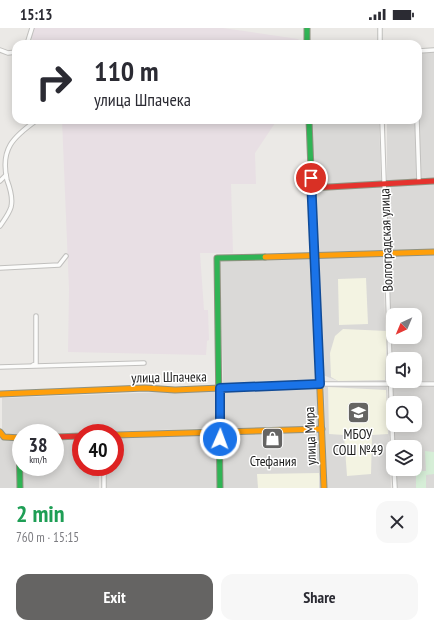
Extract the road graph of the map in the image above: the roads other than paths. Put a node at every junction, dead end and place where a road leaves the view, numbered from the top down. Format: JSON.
{"nodes":[{"id":1,"x":32,"y":28,"type":"edge"},
{"id":2,"x":308,"y":28,"type":"edge"},
{"id":3,"x":380,"y":28,"type":"edge"},
{"id":4,"x":28,"y":40,"type":"edge"},
{"id":5,"x":307,"y":40,"type":"edge"},
{"id":6,"x":380,"y":40,"type":"edge"},
{"id":7,"x":0,"y":50,"type":"edge"},
{"id":8,"x":422,"y":50,"type":"edge"},
{"id":9,"x":434,"y":50,"type":"edge"},
{"id":10,"x":12,"y":52,"type":"edge"},
{"id":11,"x":31,"y":124,"type":"edge"},
{"id":12,"x":309,"y":124,"type":"edge"},
{"id":13,"x":382,"y":124,"type":"edge"},
{"id":14,"x":417,"y":124,"type":"edge"},
{"id":15,"x":6,"y":175,"type":"junction"},
{"id":16,"x":0,"y":181,"type":"edge"},
{"id":17,"x":434,"y":181,"type":"edge"},
{"id":18,"x":419,"y":182,"type":"junction"},
{"id":19,"x":384,"y":183,"type":"junction"},
{"id":20,"x":312,"y":188,"type":"junction"},
{"id":21,"x":0,"y":226,"type":"edge"},
{"id":22,"x":434,"y":252,"type":"edge"},
{"id":23,"x":385,"y":253,"type":"junction"},
{"id":24,"x":315,"y":255,"type":"junction"},
{"id":25,"x":66,"y":256,"type":"dead end"},
{"id":26,"x":0,"y":268,"type":"edge"},
{"id":27,"x":36,"y":316,"type":"dead end"},
{"id":28,"x":390,"y":352,"type":"edge"},
{"id":29,"x":144,"y":363,"type":"dead end"},
{"id":30,"x":0,"y":367,"type":"edge"},
{"id":31,"x":320,"y":384,"type":"junction"},
{"id":32,"x":386,"y":384,"type":"edge"},
{"id":33,"x":422,"y":384,"type":"edge"},
{"id":34,"x":434,"y":384,"type":"edge"},
{"id":35,"x":220,"y":388,"type":"junction"},
{"id":36,"x":392,"y":388,"type":"edge"},
{"id":37,"x":0,"y":394,"type":"edge"},
{"id":38,"x":322,"y":429,"type":"junction"},
{"id":39,"x":220,"y":431,"type":"junction"},
{"id":40,"x":0,"y":432,"type":"edge"},
{"id":41,"x":124,"y":435,"type":"edge"},
{"id":42,"x":2,"y":438,"type":"edge"},
{"id":43,"x":393,"y":440,"type":"edge"},
{"id":44,"x":20,"y":476,"type":"edge"},
{"id":45,"x":104,"y":476,"type":"edge"},
{"id":46,"x":394,"y":476,"type":"edge"},
{"id":47,"x":20,"y":488,"type":"edge"},
{"id":48,"x":104,"y":488,"type":"edge"},
{"id":49,"x":220,"y":488,"type":"edge"},
{"id":50,"x":324,"y":488,"type":"edge"},
{"id":51,"x":395,"y":488,"type":"edge"}],
"edges":[{"from":1,"to":4,"type":"street"},
{"from":2,"to":5,"type":"street"},
{"from":3,"to":6,"type":"street"},
{"from":7,"to":10,"type":"street"},
{"from":8,"to":9,"type":"street"},
{"from":11,"to":15,"type":"street"},
{"from":12,"to":20,"type":"street","name":"улица Мира"},
{"from":13,"to":19,"type":"street","name":"Волгоградская улица"},
{"from":14,"to":18,"type":"street"},
{"from":15,"to":16,"type":"street"},
{"from":15,"to":21,"type":"street"},
{"from":17,"to":18,"type":"street"},
{"from":18,"to":19,"type":"street"},
{"from":19,"to":20,"type":"street"},
{"from":19,"to":23,"type":"street","name":"Волгоградская улица"},
{"from":20,"to":24,"type":"street","name":"улица Мира"},
{"from":22,"to":23,"type":"street"},
{"from":23,"to":24,"type":"street"},
{"from":23,"to":28,"type":"street","name":"Волгоградская улица"},
{"from":24,"to":31,"type":"street","name":"улица Мира"},
{"from":24,"to":35,"type":"street"},
{"from":25,"to":26,"type":"street"},
{"from":27,"to":30,"type":"street"},
{"from":29,"to":30,"type":"street"},
{"from":31,"to":32,"type":"street","name":"улица Шпачека"},
{"from":31,"to":35,"type":"street","name":"улица Шпачека"},
{"from":31,"to":38,"type":"street","name":"улица Мира"},
{"from":33,"to":34,"type":"street","name":"улица Шпачека"},
{"from":35,"to":37,"type":"street","name":"улица Шпачека"},
{"from":35,"to":39,"type":"street"},
{"from":36,"to":43,"type":"street","name":"Волгоградская улица"},
{"from":38,"to":39,"type":"street"},
{"from":38,"to":50,"type":"street","name":"улица Мира"},
{"from":39,"to":41,"type":"street"},
{"from":39,"to":49,"type":"street"},
{"from":40,"to":42,"type":"street"},
{"from":44,"to":47,"type":"street"},
{"from":45,"to":48,"type":"street"},
{"from":46,"to":51,"type":"street"}]}
